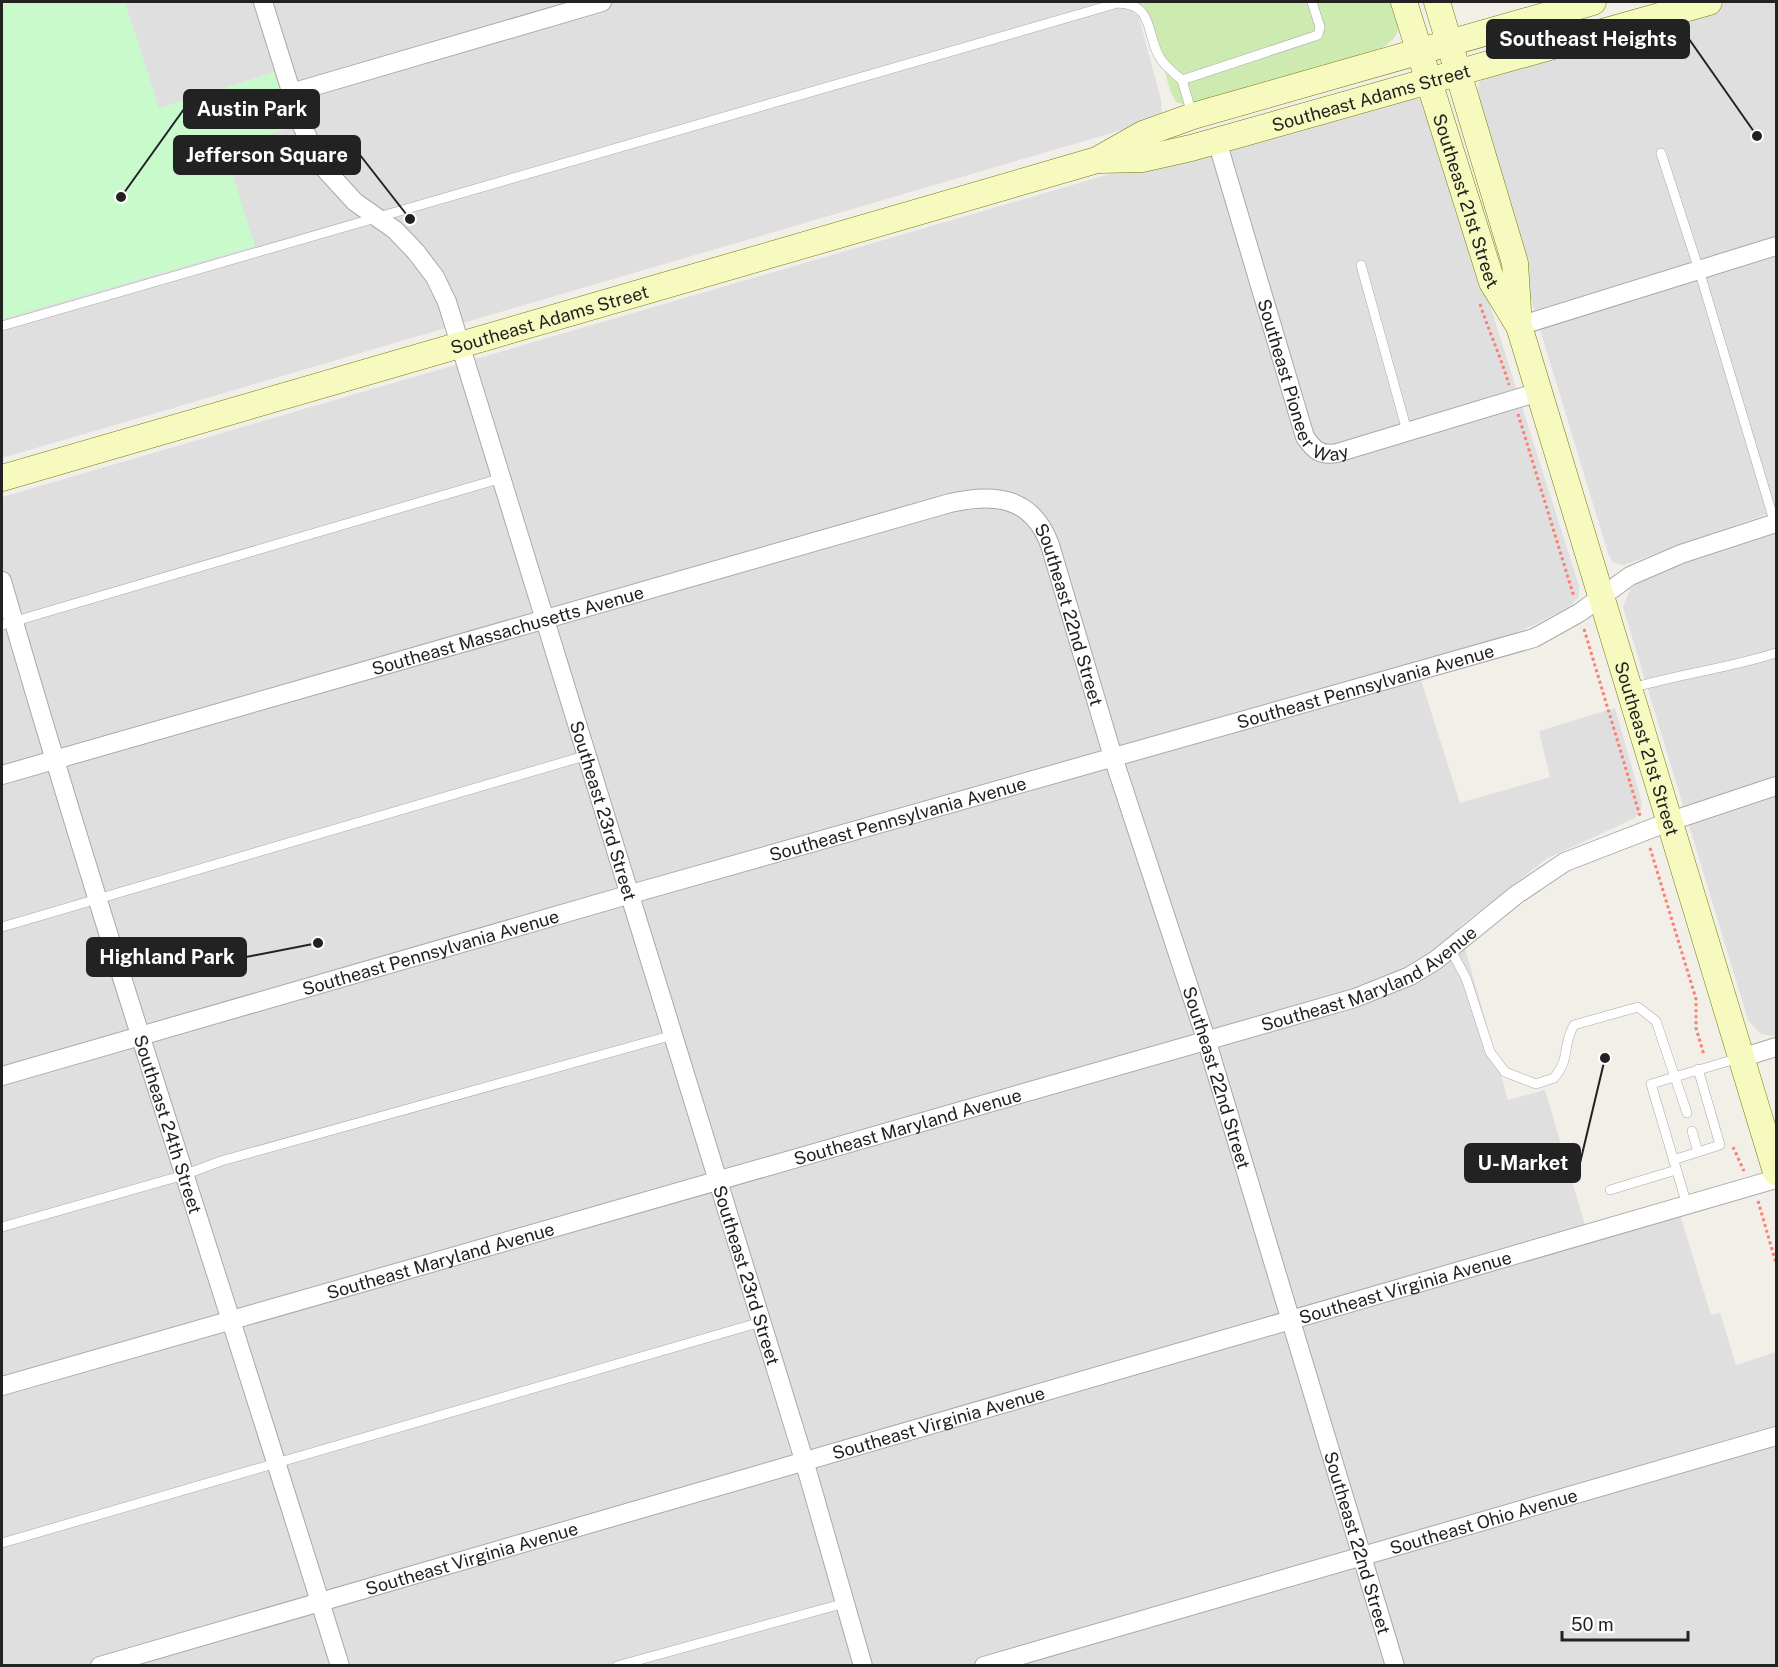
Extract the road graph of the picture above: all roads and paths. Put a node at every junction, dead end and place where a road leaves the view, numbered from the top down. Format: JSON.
{"nodes":[{"id":1,"x":263,"y":2,"type":"edge"},
{"id":2,"x":602,"y":2,"type":"edge"},
{"id":3,"x":1312,"y":2,"type":"edge"},
{"id":4,"x":1404,"y":2,"type":"edge"},
{"id":5,"x":1437,"y":2,"type":"edge"},
{"id":6,"x":1593,"y":2,"type":"edge"},
{"id":7,"x":1709,"y":2,"type":"edge"},
{"id":8,"x":1450,"y":42,"type":"junction"},
{"id":9,"x":1419,"y":51,"type":"junction"},
{"id":10,"x":1459,"y":72,"type":"junction"},
{"id":11,"x":1182,"y":80,"type":"junction"},
{"id":12,"x":1428,"y":81,"type":"junction"},
{"id":13,"x":291,"y":93,"type":"junction"},
{"id":14,"x":1193,"y":116,"type":"junction"},
{"id":15,"x":1217,"y":141,"type":"junction"},
{"id":16,"x":1661,"y":153,"type":"dead end"},
{"id":17,"x":1098,"y":160,"type":"junction"},
{"id":18,"x":375,"y":217,"type":"junction"},
{"id":19,"x":1776,"y":246,"type":"edge"},
{"id":20,"x":1361,"y":266,"type":"dead end"},
{"id":21,"x":1699,"y":270,"type":"junction"},
{"id":22,"x":2,"y":326,"type":"edge"},
{"id":23,"x":1519,"y":326,"type":"junction"},
{"id":24,"x":462,"y":344,"type":"junction"},
{"id":25,"x":1539,"y":392,"type":"junction"},
{"id":26,"x":1407,"y":431,"type":"junction"},
{"id":27,"x":2,"y":478,"type":"edge"},
{"id":28,"x":502,"y":478,"type":"junction"},
{"id":29,"x":1015,"y":503,"type":"joint"},
{"id":30,"x":1776,"y":524,"type":"edge"},
{"id":31,"x":2,"y":581,"type":"edge"},
{"id":32,"x":1601,"y":597,"type":"junction"},
{"id":33,"x":546,"y":618,"type":"junction"},
{"id":34,"x":7,"y":623,"type":"edge"},
{"id":35,"x":1776,"y":653,"type":"edge"},
{"id":36,"x":1630,"y":688,"type":"junction"},
{"id":37,"x":588,"y":755,"type":"junction"},
{"id":38,"x":1113,"y":757,"type":"junction"},
{"id":39,"x":54,"y":759,"type":"junction"},
{"id":40,"x":2,"y":775,"type":"edge"},
{"id":41,"x":1776,"y":786,"type":"edge"},
{"id":42,"x":1671,"y":821,"type":"junction"},
{"id":43,"x":631,"y":894,"type":"junction"},
{"id":44,"x":96,"y":900,"type":"junction"},
{"id":45,"x":2,"y":927,"type":"edge"},
{"id":46,"x":1451,"y":950,"type":"junction"},
{"id":47,"x":673,"y":1035,"type":"junction"},
{"id":48,"x":139,"y":1037,"type":"junction"},
{"id":49,"x":1206,"y":1040,"type":"junction"},
{"id":50,"x":1776,"y":1047,"type":"edge"},
{"id":51,"x":1741,"y":1058,"type":"junction"},
{"id":52,"x":1698,"y":1069,"type":"junction"},
{"id":53,"x":2,"y":1076,"type":"edge"},
{"id":54,"x":1676,"y":1076,"type":"junction"},
{"id":55,"x":1687,"y":1113,"type":"dead end"},
{"id":56,"x":1692,"y":1131,"type":"dead end"},
{"id":57,"x":1698,"y":1152,"type":"junction"},
{"id":58,"x":1673,"y":1160,"type":"junction"},
{"id":59,"x":1676,"y":1170,"type":"junction"},
{"id":60,"x":1776,"y":1172,"type":"edge"},
{"id":61,"x":184,"y":1175,"type":"junction"},
{"id":62,"x":1776,"y":1179,"type":"edge"},
{"id":63,"x":717,"y":1180,"type":"junction"},
{"id":64,"x":1610,"y":1190,"type":"dead end"},
{"id":65,"x":1687,"y":1205,"type":"junction"},
{"id":66,"x":2,"y":1227,"type":"edge"},
{"id":67,"x":1290,"y":1319,"type":"junction"},
{"id":68,"x":232,"y":1320,"type":"junction"},
{"id":69,"x":761,"y":1322,"type":"junction"},
{"id":70,"x":2,"y":1386,"type":"edge"},
{"id":71,"x":1776,"y":1436,"type":"edge"},
{"id":72,"x":804,"y":1460,"type":"junction"},
{"id":73,"x":278,"y":1464,"type":"junction"},
{"id":74,"x":2,"y":1543,"type":"edge"},
{"id":75,"x":1362,"y":1556,"type":"junction"},
{"id":76,"x":321,"y":1602,"type":"junction"},
{"id":77,"x":845,"y":1603,"type":"junction"},
{"id":78,"x":100,"y":1665,"type":"edge"},
{"id":79,"x":340,"y":1665,"type":"edge"},
{"id":80,"x":617,"y":1665,"type":"edge"},
{"id":81,"x":863,"y":1665,"type":"edge"},
{"id":82,"x":984,"y":1665,"type":"edge"},
{"id":83,"x":1395,"y":1665,"type":"edge"}],
"edges":[{"from":1,"to":13,"type":"street","name":"Southeast 23rd Street"},
{"from":2,"to":13,"type":"street"},
{"from":3,"to":11,"type":"lane"},
{"from":4,"to":9,"type":"main road","name":"Southeast 21st Street"},
{"from":5,"to":8,"type":"main road","name":"Southeast 21st Street"},
{"from":6,"to":8,"type":"main road","name":"Southeast Adams Street"},
{"from":7,"to":10,"type":"main road","name":"Southeast Adams Street"},
{"from":8,"to":9,"type":"main road","name":"Southeast Adams Street"},
{"from":8,"to":10,"type":"main road","name":"Southeast 21st Street"},
{"from":9,"to":12,"type":"main road","name":"Southeast 21st Street"},
{"from":9,"to":14,"type":"main road","name":"Southeast Adams Street"},
{"from":10,"to":12,"type":"main road","name":"Southeast Adams Street"},
{"from":10,"to":23,"type":"main road","name":"Southeast 21st Street"},
{"from":11,"to":14,"type":"lane"},
{"from":11,"to":18,"type":"lane"},
{"from":12,"to":15,"type":"main road","name":"Southeast Adams Street"},
{"from":12,"to":23,"type":"main road","name":"Southeast 21st Street"},
{"from":13,"to":18,"type":"street","name":"Southeast 23rd Street"},
{"from":14,"to":17,"type":"main road","name":"Southeast Adams Street"},
{"from":15,"to":17,"type":"main road","name":"Southeast Adams Street"},
{"from":15,"to":26,"type":"street","name":"Southeast Pioneer Way"},
{"from":16,"to":21,"type":"lane"},
{"from":17,"to":24,"type":"main road","name":"Southeast Adams Street"},
{"from":18,"to":22,"type":"lane"},
{"from":18,"to":24,"type":"street","name":"Southeast 23rd Street"},
{"from":19,"to":21,"type":"street"},
{"from":20,"to":26,"type":"lane"},
{"from":21,"to":23,"type":"street"},
{"from":21,"to":30,"type":"lane"},
{"from":23,"to":25,"type":"main road","name":"Southeast 21st Street"},
{"from":24,"to":27,"type":"main road","name":"Southeast Adams Street"},
{"from":24,"to":28,"type":"street","name":"Southeast 23rd Street"},
{"from":25,"to":26,"type":"street","name":"Southeast Pioneer Way"},
{"from":25,"to":32,"type":"main road","name":"Southeast 21st Street"},
{"from":28,"to":33,"type":"street","name":"Southeast 23rd Street"},
{"from":28,"to":34,"type":"lane"},
{"from":29,"to":33,"type":"street","name":"Southeast Massachusetts Avenue"},
{"from":29,"to":38,"type":"street","name":"Southeast 22nd Street"},
{"from":30,"to":32,"type":"street","name":"Southeast Pennsylvania Avenue"},
{"from":31,"to":34,"type":"street","name":"Southeast 24th Street"},
{"from":32,"to":36,"type":"main road","name":"Southeast 21st Street"},
{"from":32,"to":38,"type":"street","name":"Southeast Pennsylvania Avenue"},
{"from":33,"to":37,"type":"street","name":"Southeast 23rd Street"},
{"from":33,"to":39,"type":"street","name":"Southeast Massachusetts Avenue"},
{"from":34,"to":39,"type":"street","name":"Southeast 24th Street"},
{"from":35,"to":36,"type":"lane"},
{"from":36,"to":42,"type":"main road","name":"Southeast 21st Street"},
{"from":37,"to":43,"type":"street","name":"Southeast 23rd Street"},
{"from":37,"to":44,"type":"lane"},
{"from":38,"to":43,"type":"street","name":"Southeast Pennsylvania Avenue"},
{"from":38,"to":49,"type":"street","name":"Southeast 22nd Street"},
{"from":39,"to":40,"type":"street","name":"Southeast Massachusetts Avenue"},
{"from":39,"to":44,"type":"street","name":"Southeast 24th Street"},
{"from":41,"to":42,"type":"street","name":"Southeast Maryland Avenue"},
{"from":42,"to":46,"type":"street","name":"Southeast Maryland Avenue"},
{"from":42,"to":51,"type":"main road","name":"Southeast 21st Street"},
{"from":43,"to":47,"type":"street","name":"Southeast 23rd Street"},
{"from":43,"to":48,"type":"street","name":"Southeast Pennsylvania Avenue"},
{"from":44,"to":45,"type":"lane"},
{"from":44,"to":48,"type":"street","name":"Southeast 24th Street"},
{"from":46,"to":49,"type":"street","name":"Southeast Maryland Avenue"},
{"from":46,"to":54,"type":"lane"},
{"from":47,"to":61,"type":"lane"},
{"from":47,"to":63,"type":"street","name":"Southeast 23rd Street"},
{"from":48,"to":53,"type":"street","name":"Southeast Pennsylvania Avenue"},
{"from":48,"to":61,"type":"street","name":"Southeast 24th Street"},
{"from":49,"to":63,"type":"street","name":"Southeast Maryland Avenue"},
{"from":49,"to":67,"type":"street","name":"Southeast 22nd Street"},
{"from":50,"to":51,"type":"street"},
{"from":51,"to":52,"type":"lane"},
{"from":51,"to":60,"type":"main road","name":"Southeast 21st Street"},
{"from":52,"to":54,"type":"lane"},
{"from":52,"to":57,"type":"lane"},
{"from":54,"to":55,"type":"lane"},
{"from":54,"to":58,"type":"lane"},
{"from":56,"to":57,"type":"lane"},
{"from":57,"to":58,"type":"lane"},
{"from":58,"to":59,"type":"lane"},
{"from":59,"to":64,"type":"lane"},
{"from":59,"to":65,"type":"lane"},
{"from":61,"to":66,"type":"lane"},
{"from":61,"to":68,"type":"street","name":"Southeast 24th Street"},
{"from":62,"to":65,"type":"street","name":"Southeast Virginia Avenue"},
{"from":63,"to":68,"type":"street","name":"Southeast Maryland Avenue"},
{"from":63,"to":69,"type":"street","name":"Southeast 23rd Street"},
{"from":65,"to":67,"type":"street","name":"Southeast Virginia Avenue"},
{"from":67,"to":72,"type":"street","name":"Southeast Virginia Avenue"},
{"from":67,"to":75,"type":"street","name":"Southeast 22nd Street"},
{"from":68,"to":70,"type":"street","name":"Southeast Maryland Avenue"},
{"from":68,"to":73,"type":"street","name":"Southeast 24th Street"},
{"from":69,"to":72,"type":"street","name":"Southeast 23rd Street"},
{"from":69,"to":73,"type":"lane"},
{"from":71,"to":75,"type":"street","name":"Southeast Ohio Avenue"},
{"from":72,"to":76,"type":"street","name":"Southeast Virginia Avenue"},
{"from":72,"to":77,"type":"street","name":"Southeast 23rd Street"},
{"from":73,"to":74,"type":"lane"},
{"from":73,"to":76,"type":"street","name":"Southeast 24th Street"},
{"from":75,"to":82,"type":"street","name":"Southeast Ohio Avenue"},
{"from":75,"to":83,"type":"street","name":"Southeast 22nd Street"},
{"from":76,"to":78,"type":"street","name":"Southeast Virginia Avenue"},
{"from":76,"to":79,"type":"street","name":"Southeast 24th Street"},
{"from":77,"to":80,"type":"lane"},
{"from":77,"to":81,"type":"street","name":"Southeast 23rd Street"}]}
